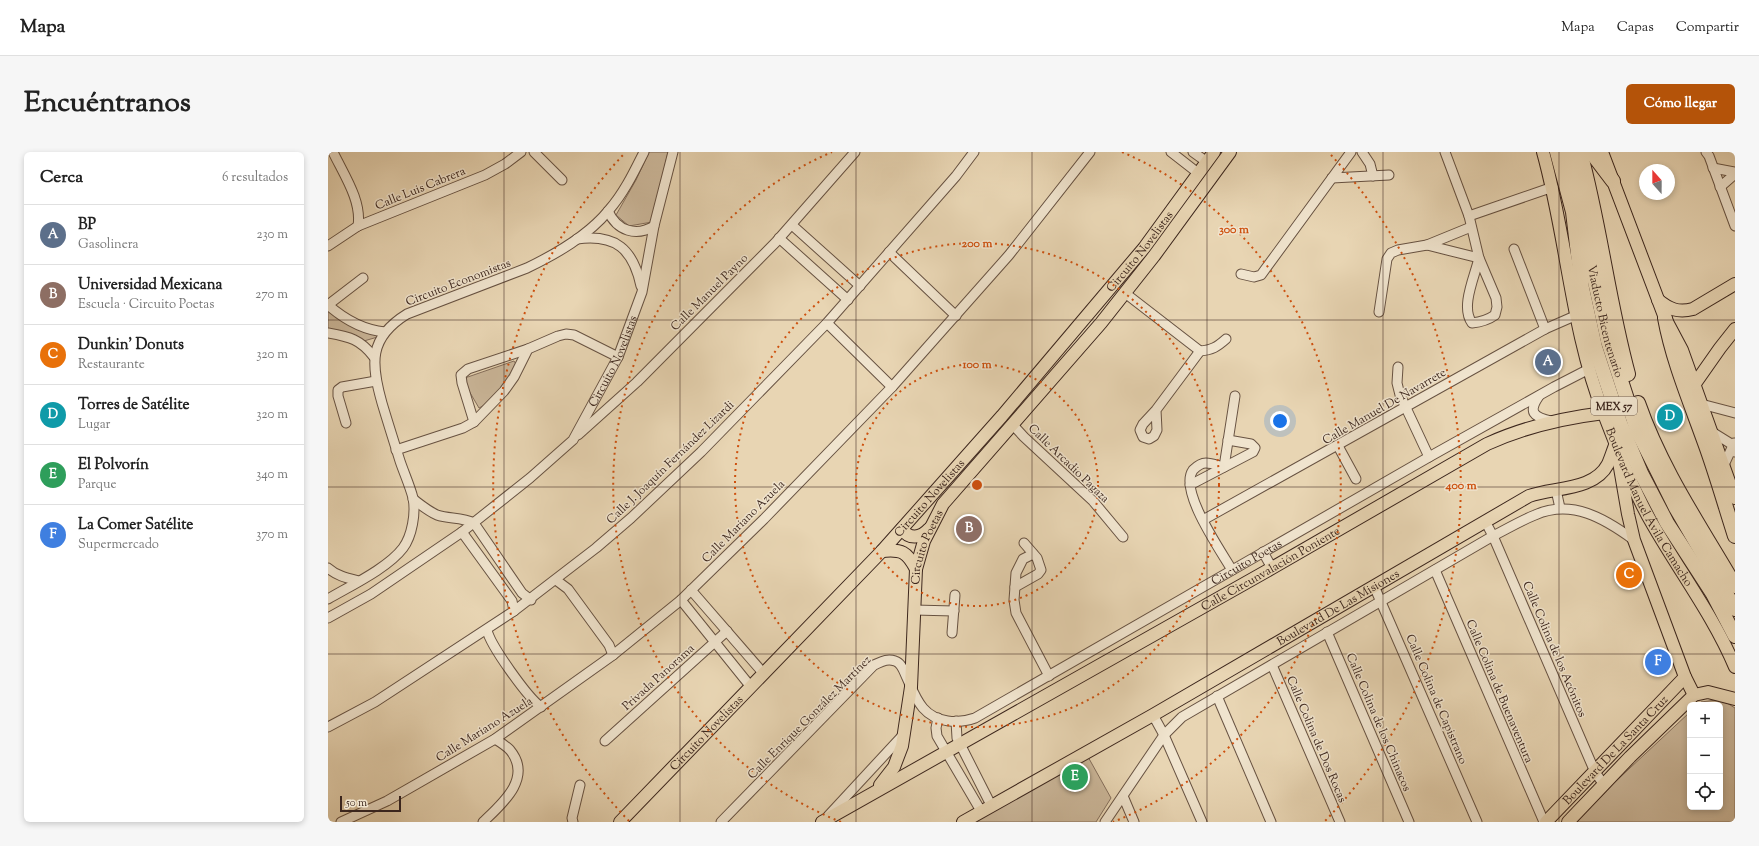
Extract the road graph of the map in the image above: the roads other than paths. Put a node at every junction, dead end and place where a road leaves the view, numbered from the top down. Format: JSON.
{"nodes":[{"id":1,"x":333,"y":152,"type":"edge"},
{"id":2,"x":522,"y":152,"type":"edge"},
{"id":3,"x":534,"y":152,"type":"edge"},
{"id":4,"x":644,"y":152,"type":"edge"},
{"id":5,"x":672,"y":152,"type":"edge"},
{"id":6,"x":855,"y":152,"type":"edge"},
{"id":7,"x":974,"y":152,"type":"edge"},
{"id":8,"x":1090,"y":152,"type":"edge"},
{"id":9,"x":1171,"y":152,"type":"edge"},
{"id":10,"x":1192,"y":152,"type":"edge"},
{"id":11,"x":1214,"y":152,"type":"edge"},
{"id":12,"x":1230,"y":152,"type":"edge"},
{"id":13,"x":1351,"y":152,"type":"edge"},
{"id":14,"x":1362,"y":152,"type":"edge"},
{"id":15,"x":1445,"y":152,"type":"edge"},
{"id":16,"x":1543,"y":152,"type":"edge"},
{"id":17,"x":1557,"y":152,"type":"edge"},
{"id":18,"x":1570,"y":152,"type":"edge"},
{"id":19,"x":1580,"y":152,"type":"edge"},
{"id":20,"x":1591,"y":152,"type":"edge"},
{"id":21,"x":1602,"y":152,"type":"edge"},
{"id":22,"x":1706,"y":152,"type":"edge"},
{"id":23,"x":1206,"y":162,"type":"junction"},
{"id":24,"x":1713,"y":168,"type":"junction"},
{"id":25,"x":1198,"y":173,"type":"junction"},
{"id":26,"x":1735,"y":173,"type":"edge"},
{"id":27,"x":1389,"y":175,"type":"dead end"},
{"id":28,"x":1373,"y":176,"type":"junction"},
{"id":29,"x":1332,"y":178,"type":"junction"},
{"id":30,"x":562,"y":180,"type":"dead end"},
{"id":31,"x":1613,"y":182,"type":"junction"},
{"id":32,"x":1553,"y":187,"type":"junction"},
{"id":33,"x":1720,"y":187,"type":"junction"},
{"id":34,"x":608,"y":212,"type":"junction"},
{"id":35,"x":1469,"y":216,"type":"junction"},
{"id":36,"x":792,"y":225,"type":"junction"},
{"id":37,"x":358,"y":226,"type":"junction"},
{"id":38,"x":654,"y":226,"type":"junction"},
{"id":39,"x":1735,"y":226,"type":"edge"},
{"id":40,"x":1471,"y":227,"type":"junction"},
{"id":41,"x":779,"y":238,"type":"junction"},
{"id":42,"x":577,"y":239,"type":"junction"},
{"id":43,"x":1427,"y":245,"type":"junction"},
{"id":44,"x":328,"y":246,"type":"edge"},
{"id":45,"x":1514,"y":249,"type":"dead end"},
{"id":46,"x":889,"y":252,"type":"junction"},
{"id":47,"x":1479,"y":258,"type":"junction"},
{"id":48,"x":1241,"y":274,"type":"dead end"},
{"id":49,"x":363,"y":278,"type":"dead end"},
{"id":50,"x":1735,"y":284,"type":"edge"},
{"id":51,"x":860,"y":286,"type":"junction"},
{"id":52,"x":642,"y":292,"type":"junction"},
{"id":53,"x":1125,"y":293,"type":"junction"},
{"id":54,"x":848,"y":300,"type":"junction"},
{"id":55,"x":1658,"y":300,"type":"junction"},
{"id":56,"x":328,"y":305,"type":"edge"},
{"id":57,"x":1379,"y":312,"type":"dead end"},
{"id":58,"x":1577,"y":315,"type":"junction"},
{"id":59,"x":956,"y":316,"type":"junction"},
{"id":60,"x":1665,"y":318,"type":"junction"},
{"id":61,"x":827,"y":323,"type":"junction"},
{"id":62,"x":1545,"y":328,"type":"junction"},
{"id":63,"x":1735,"y":330,"type":"edge"},
{"id":64,"x":385,"y":332,"type":"junction"},
{"id":65,"x":328,"y":333,"type":"edge"},
{"id":66,"x":1226,"y":339,"type":"dead end"},
{"id":67,"x":528,"y":349,"type":"junction"},
{"id":68,"x":1204,"y":351,"type":"junction"},
{"id":69,"x":374,"y":357,"type":"junction"},
{"id":70,"x":618,"y":357,"type":"junction"},
{"id":71,"x":1398,"y":367,"type":"dead end"},
{"id":72,"x":1589,"y":370,"type":"junction"},
{"id":73,"x":376,"y":381,"type":"junction"},
{"id":74,"x":1694,"y":385,"type":"junction"},
{"id":75,"x":892,"y":388,"type":"junction"},
{"id":76,"x":1540,"y":394,"type":"junction"},
{"id":77,"x":1235,"y":396,"type":"dead end"},
{"id":78,"x":1702,"y":404,"type":"junction"},
{"id":79,"x":1405,"y":408,"type":"junction"},
{"id":80,"x":1156,"y":410,"type":"junction"},
{"id":81,"x":1604,"y":413,"type":"junction"},
{"id":82,"x":1735,"y":413,"type":"edge"},
{"id":83,"x":474,"y":422,"type":"junction"},
{"id":84,"x":1552,"y":422,"type":"junction"},
{"id":85,"x":346,"y":424,"type":"dead end"},
{"id":86,"x":1013,"y":425,"type":"junction"},
{"id":87,"x":1712,"y":432,"type":"junction"},
{"id":88,"x":572,"y":440,"type":"junction"},
{"id":89,"x":1228,"y":440,"type":"junction"},
{"id":90,"x":1616,"y":443,"type":"junction"},
{"id":91,"x":1338,"y":446,"type":"junction"},
{"id":92,"x":1734,"y":446,"type":"edge"},
{"id":93,"x":396,"y":450,"type":"junction"},
{"id":94,"x":1429,"y":457,"type":"junction"},
{"id":95,"x":1724,"y":465,"type":"junction"},
{"id":96,"x":1224,"y":467,"type":"junction"},
{"id":97,"x":1356,"y":479,"type":"dead end"},
{"id":98,"x":1190,"y":485,"type":"junction"},
{"id":99,"x":1556,"y":490,"type":"junction"},
{"id":100,"x":1735,"y":498,"type":"edge"},
{"id":101,"x":413,"y":499,"type":"junction"},
{"id":102,"x":1560,"y":508,"type":"junction"},
{"id":103,"x":1203,"y":520,"type":"junction"},
{"id":104,"x":1485,"y":521,"type":"junction"},
{"id":105,"x":474,"y":523,"type":"junction"},
{"id":106,"x":902,"y":529,"type":"junction"},
{"id":107,"x":929,"y":529,"type":"junction"},
{"id":108,"x":462,"y":532,"type":"junction"},
{"id":109,"x":1493,"y":536,"type":"junction"},
{"id":110,"x":1735,"y":536,"type":"edge"},
{"id":111,"x":1123,"y":537,"type":"dead end"},
{"id":112,"x":1634,"y":540,"type":"junction"},
{"id":113,"x":1024,"y":542,"type":"dead end"},
{"id":114,"x":882,"y":551,"type":"junction"},
{"id":115,"x":1262,"y":552,"type":"junction"},
{"id":116,"x":1033,"y":554,"type":"junction"},
{"id":117,"x":328,"y":568,"type":"edge"},
{"id":118,"x":1272,"y":568,"type":"junction"},
{"id":119,"x":916,"y":569,"type":"junction"},
{"id":120,"x":1232,"y":570,"type":"junction"},
{"id":121,"x":1435,"y":570,"type":"junction"},
{"id":122,"x":359,"y":580,"type":"junction"},
{"id":123,"x":556,"y":580,"type":"junction"},
{"id":124,"x":1374,"y":586,"type":"junction"},
{"id":125,"x":1735,"y":586,"type":"edge"},
{"id":126,"x":1015,"y":587,"type":"junction"},
{"id":127,"x":690,"y":590,"type":"junction"},
{"id":128,"x":955,"y":595,"type":"dead end"},
{"id":129,"x":328,"y":599,"type":"edge"},
{"id":130,"x":531,"y":600,"type":"junction"},
{"id":131,"x":681,"y":600,"type":"junction"},
{"id":132,"x":1381,"y":600,"type":"junction"},
{"id":133,"x":1735,"y":609,"type":"edge"},
{"id":134,"x":914,"y":610,"type":"junction"},
{"id":135,"x":514,"y":611,"type":"junction"},
{"id":136,"x":954,"y":611,"type":"junction"},
{"id":137,"x":328,"y":618,"type":"edge"},
{"id":138,"x":487,"y":630,"type":"junction"},
{"id":139,"x":727,"y":631,"type":"junction"},
{"id":140,"x":1327,"y":632,"type":"junction"},
{"id":141,"x":952,"y":633,"type":"dead end"},
{"id":142,"x":1735,"y":636,"type":"edge"},
{"id":143,"x":715,"y":642,"type":"junction"},
{"id":144,"x":613,"y":654,"type":"junction"},
{"id":145,"x":1272,"y":665,"type":"junction"},
{"id":146,"x":1735,"y":667,"type":"edge"},
{"id":147,"x":764,"y":674,"type":"junction"},
{"id":148,"x":1049,"y":676,"type":"junction"},
{"id":149,"x":1685,"y":677,"type":"junction"},
{"id":150,"x":751,"y":687,"type":"junction"},
{"id":151,"x":911,"y":687,"type":"junction"},
{"id":152,"x":1217,"y":696,"type":"junction"},
{"id":153,"x":1694,"y":696,"type":"junction"},
{"id":154,"x":1735,"y":699,"type":"edge"},
{"id":155,"x":541,"y":707,"type":"junction"},
{"id":156,"x":1153,"y":715,"type":"junction"},
{"id":157,"x":938,"y":718,"type":"junction"},
{"id":158,"x":956,"y":721,"type":"junction"},
{"id":159,"x":328,"y":727,"type":"edge"},
{"id":160,"x":905,"y":734,"type":"junction"},
{"id":161,"x":1164,"y":735,"type":"junction"},
{"id":162,"x":496,"y":739,"type":"junction"},
{"id":163,"x":605,"y":741,"type":"dead end"},
{"id":164,"x":960,"y":744,"type":"junction"},
{"id":165,"x":947,"y":751,"type":"junction"},
{"id":166,"x":1595,"y":772,"type":"junction"},
{"id":167,"x":1604,"y":784,"type":"junction"},
{"id":168,"x":580,"y":785,"type":"dead end"},
{"id":169,"x":872,"y":793,"type":"junction"},
{"id":170,"x":1123,"y":796,"type":"junction"},
{"id":171,"x":986,"y":808,"type":"junction"},
{"id":172,"x":966,"y":821,"type":"edge"},
{"id":173,"x":341,"y":822,"type":"edge"},
{"id":174,"x":483,"y":822,"type":"edge"},
{"id":175,"x":573,"y":822,"type":"edge"},
{"id":176,"x":620,"y":822,"type":"edge"},
{"id":177,"x":721,"y":822,"type":"edge"},
{"id":178,"x":823,"y":822,"type":"edge"},
{"id":179,"x":1105,"y":822,"type":"edge"},
{"id":180,"x":1134,"y":822,"type":"edge"},
{"id":181,"x":1202,"y":822,"type":"edge"},
{"id":182,"x":1271,"y":822,"type":"edge"},
{"id":183,"x":1340,"y":822,"type":"edge"},
{"id":184,"x":1409,"y":822,"type":"edge"},
{"id":185,"x":1477,"y":822,"type":"edge"},
{"id":186,"x":1545,"y":822,"type":"edge"},
{"id":187,"x":1568,"y":822,"type":"edge"}],
"edges":[{"from":1,"to":37,"type":"street"},
{"from":2,"to":37,"type":"street","name":"Calle Luis Cabrera"},
{"from":3,"to":30,"type":"street"},
{"from":4,"to":34,"type":"street","name":"Circuito Economistas"},
{"from":5,"to":38,"type":"street","name":"Circuito Novelistas"},
{"from":6,"to":36,"type":"street","name":"Calle Manuel Payno"},
{"from":7,"to":46,"type":"street","name":"Calle J. Joaquín Fernández Lizardi"},
{"from":8,"to":59,"type":"street","name":"Calle Mariano Azuela"},
{"from":9,"to":25,"type":"street"},
{"from":10,"to":23,"type":"street"},
{"from":11,"to":23,"type":"main road","name":"Circuito Novelistas"},
{"from":12,"to":53,"type":"main road","name":"Circuito Poetas"},
{"from":13,"to":29,"type":"street"},
{"from":14,"to":28,"type":"street"},
{"from":15,"to":35,"type":"street"},
{"from":16,"to":32,"type":"main road","name":"Boulevard Manuel Ávila Camacho"},
{"from":17,"to":142,"type":"highway","name":"Boulevard Manuel Ávila Camacho","number":"MEX 57"},
{"from":18,"to":133,"type":"highway","name":"Viaducto Bicentenario"},
{"from":19,"to":125,"type":"highway","number":"MEX 57"},
{"from":20,"to":31,"type":"highway"},
{"from":21,"to":31,"type":"main road"},
{"from":22,"to":24,"type":"street"},
{"from":23,"to":25,"type":"main road","name":"Circuito Novelistas"},
{"from":24,"to":26,"type":"street"},
{"from":24,"to":33,"type":"street"},
{"from":25,"to":106,"type":"main road","name":"Circuito Novelistas"},
{"from":26,"to":33,"type":"street"},
{"from":27,"to":28,"type":"street"},
{"from":28,"to":29,"type":"street"},
{"from":29,"to":48,"type":"street"},
{"from":31,"to":55,"type":"main road"},
{"from":32,"to":35,"type":"street"},
{"from":32,"to":58,"type":"main road","name":"Boulevard Manuel Ávila Camacho"},
{"from":33,"to":39,"type":"street"},
{"from":34,"to":38,"type":"street"},
{"from":34,"to":42,"type":"street","name":"Circuito Economistas"},
{"from":35,"to":40,"type":"street"},
{"from":36,"to":41,"type":"street","name":"Calle Manuel Payno"},
{"from":36,"to":51,"type":"street"},
{"from":37,"to":44,"type":"street","name":"Calle Luis Cabrera"},
{"from":38,"to":52,"type":"street","name":"Circuito Novelistas"},
{"from":40,"to":43,"type":"street"},
{"from":40,"to":47,"type":"street"},
{"from":41,"to":54,"type":"street"},
{"from":41,"to":88,"type":"street","name":"Calle Manuel Payno"},
{"from":42,"to":52,"type":"street"},
{"from":42,"to":64,"type":"street","name":"Circuito Economistas"},
{"from":43,"to":47,"type":"street"},
{"from":43,"to":57,"type":"street"},
{"from":45,"to":62,"type":"street"},
{"from":46,"to":51,"type":"street","name":"Calle J. Joaquín Fernández Lizardi"},
{"from":46,"to":59,"type":"street"},
{"from":47,"to":47,"type":"street"},
{"from":49,"to":56,"type":"street"},
{"from":50,"to":55,"type":"main road"},
{"from":51,"to":54,"type":"street","name":"Calle J. Joaquín Fernández Lizardi"},
{"from":52,"to":70,"type":"street","name":"Circuito Novelistas"},
{"from":53,"to":68,"type":"street"},
{"from":53,"to":86,"type":"main road","name":"Circuito Poetas"},
{"from":54,"to":61,"type":"street","name":"Calle J. Joaquín Fernández Lizardi"},
{"from":55,"to":60,"type":"main road"},
{"from":56,"to":64,"type":"street"},
{"from":58,"to":62,"type":"street","name":"Calle Manuel De Navarrete"},
{"from":58,"to":72,"type":"main road","name":"Boulevard Manuel Ávila Camacho"},
{"from":59,"to":75,"type":"street","name":"Calle Mariano Azuela"},
{"from":60,"to":74,"type":"main road"},
{"from":60,"to":110,"type":"highway"},
{"from":61,"to":75,"type":"street"},
{"from":61,"to":123,"type":"street","name":"Calle J. Joaquín Fernández Lizardi"},
{"from":62,"to":79,"type":"street","name":"Calle Manuel De Navarrete"},
{"from":63,"to":74,"type":"main road"},
{"from":64,"to":69,"type":"street","name":"Circuito Economistas"},
{"from":65,"to":69,"type":"street"},
{"from":66,"to":68,"type":"street"},
{"from":67,"to":70,"type":"street"},
{"from":67,"to":83,"type":"street"},
{"from":67,"to":83,"type":"street"},
{"from":68,"to":80,"type":"street"},
{"from":69,"to":73,"type":"street","name":"Circuito Economistas"},
{"from":70,"to":88,"type":"street","name":"Circuito Novelistas"},
{"from":71,"to":79,"type":"street"},
{"from":72,"to":76,"type":"street","name":"Circuito Poetas"},
{"from":72,"to":81,"type":"main road","name":"Boulevard Manuel Ávila Camacho"},
{"from":73,"to":85,"type":"street"},
{"from":73,"to":93,"type":"street","name":"Circuito Economistas"},
{"from":74,"to":78,"type":"main road"},
{"from":75,"to":127,"type":"street","name":"Calle Mariano Azuela"},
{"from":76,"to":84,"type":"street"},
{"from":76,"to":94,"type":"street","name":"Circuito Poetas"},
{"from":77,"to":89,"type":"street"},
{"from":78,"to":82,"type":"street"},
{"from":78,"to":87,"type":"main road"},
{"from":79,"to":91,"type":"street","name":"Calle Manuel De Navarrete"},
{"from":79,"to":94,"type":"street"},
{"from":80,"to":80,"type":"street"},
{"from":81,"to":84,"type":"main road","name":"Calle Circunvalación Poniente"},
{"from":81,"to":90,"type":"main road","name":"Boulevard Manuel Ávila Camacho"},
{"from":83,"to":93,"type":"street"},
{"from":84,"to":118,"type":"main road","name":"Calle Circunvalación Poniente"},
{"from":86,"to":107,"type":"main road","name":"Circuito Poetas"},
{"from":86,"to":111,"type":"street","name":"Calle Arcadio Pagaza"},
{"from":87,"to":92,"type":"street"},
{"from":87,"to":95,"type":"main road"},
{"from":88,"to":105,"type":"street","name":"Circuito Novelistas"},
{"from":89,"to":96,"type":"street"},
{"from":89,"to":96,"type":"street"},
{"from":90,"to":99,"type":"main road","name":"Boulevard De Las Misiones"},
{"from":90,"to":112,"type":"main road"},
{"from":90,"to":146,"type":"main road","name":"Boulevard Manuel Ávila Camacho"},
{"from":91,"to":97,"type":"street"},
{"from":91,"to":103,"type":"street","name":"Calle Manuel De Navarrete"},
{"from":92,"to":95,"type":"street"},
{"from":93,"to":101,"type":"street","name":"Circuito Economistas"},
{"from":94,"to":115,"type":"street","name":"Circuito Poetas"},
{"from":95,"to":100,"type":"main road"},
{"from":96,"to":98,"type":"street"},
{"from":96,"to":98,"type":"street"},
{"from":98,"to":103,"type":"street"},
{"from":99,"to":102,"type":"street"},
{"from":99,"to":104,"type":"main road","name":"Boulevard De Las Misiones"},
{"from":101,"to":105,"type":"street"},
{"from":101,"to":122,"type":"street","name":"Circuito Economistas"},
{"from":102,"to":109,"type":"street","name":"Boulevard De Las Misiones"},
{"from":102,"to":112,"type":"street","name":"Boulevard De Las Misiones"},
{"from":103,"to":120,"type":"street"},
{"from":104,"to":109,"type":"street","name":"Calle Colina de los Acónitos"},
{"from":104,"to":124,"type":"main road","name":"Boulevard De Las Misiones"},
{"from":105,"to":108,"type":"street","name":"Circuito Novelistas"},
{"from":105,"to":130,"type":"street"},
{"from":106,"to":107,"type":"main road"},
{"from":106,"to":114,"type":"main road","name":"Circuito Novelistas"},
{"from":107,"to":119,"type":"main road","name":"Circuito Poetas"},
{"from":108,"to":135,"type":"street"},
{"from":108,"to":137,"type":"street","name":"Circuito Novelistas"},
{"from":109,"to":121,"type":"street","name":"Boulevard De Las Misiones"},
{"from":109,"to":166,"type":"street","name":"Calle Colina de los Acónitos"},
{"from":112,"to":149,"type":"main road"},
{"from":113,"to":116,"type":"street"},
{"from":114,"to":119,"type":"main road"},
{"from":114,"to":147,"type":"main road","name":"Circuito Novelistas"},
{"from":115,"to":118,"type":"street"},
{"from":115,"to":120,"type":"street","name":"Circuito Poetas"},
{"from":116,"to":126,"type":"street"},
{"from":116,"to":126,"type":"street"},
{"from":117,"to":122,"type":"street"},
{"from":118,"to":164,"type":"main road","name":"Calle Circunvalación Poniente"},
{"from":119,"to":134,"type":"main road","name":"Circuito Poetas"},
{"from":120,"to":148,"type":"street","name":"Circuito Poetas"},
{"from":121,"to":132,"type":"street","name":"Boulevard De Las Misiones"},
{"from":121,"to":186,"type":"street","name":"Calle Colina de Buenaventura"},
{"from":122,"to":129,"type":"street","name":"Circuito Economistas"},
{"from":123,"to":130,"type":"street","name":"Calle J. Joaquín Fernández Lizardi"},
{"from":123,"to":144,"type":"street"},
{"from":124,"to":132,"type":"street","name":"Calle Colina de Capistrano"},
{"from":124,"to":156,"type":"main road","name":"Boulevard De Las Misiones"},
{"from":126,"to":148,"type":"street"},
{"from":127,"to":131,"type":"street","name":"Calle Mariano Azuela"},
{"from":127,"to":139,"type":"street"},
{"from":128,"to":136,"type":"street"},
{"from":130,"to":135,"type":"street","name":"Calle J. Joaquín Fernández Lizardi"},
{"from":131,"to":143,"type":"street"},
{"from":131,"to":144,"type":"street","name":"Calle Mariano Azuela"},
{"from":132,"to":140,"type":"street","name":"Boulevard De Las Misiones"},
{"from":132,"to":185,"type":"street","name":"Calle Colina de Capistrano"},
{"from":134,"to":136,"type":"street"},
{"from":134,"to":151,"type":"main road","name":"Circuito Poetas"},
{"from":135,"to":138,"type":"street","name":"Calle J. Joaquín Fernández Lizardi"},
{"from":136,"to":141,"type":"street"},
{"from":138,"to":155,"type":"street"},
{"from":138,"to":159,"type":"street","name":"Calle J. Joaquín Fernández Lizardi"},
{"from":139,"to":143,"type":"street","name":"Privada Panorama"},
{"from":139,"to":147,"type":"street"},
{"from":140,"to":145,"type":"street","name":"Boulevard De Las Misiones"},
{"from":140,"to":184,"type":"street","name":"Calle Colina de los Chinacos"},
{"from":143,"to":150,"type":"street"},
{"from":143,"to":163,"type":"street","name":"Privada Panorama"},
{"from":144,"to":155,"type":"street","name":"Calle Mariano Azuela"},
{"from":145,"to":152,"type":"street","name":"Boulevard De Las Misiones"},
{"from":145,"to":183,"type":"street","name":"Calle Colina de Dos Rocas"},
{"from":147,"to":150,"type":"main road","name":"Circuito Novelistas"},
{"from":148,"to":158,"type":"street","name":"Circuito Poetas"},
{"from":149,"to":153,"type":"main road"},
{"from":149,"to":166,"type":"main road","name":"Boulevard De La Santa Cruz"},
{"from":150,"to":176,"type":"main road","name":"Circuito Novelistas"},
{"from":151,"to":157,"type":"street","name":"Circuito Poetas"},
{"from":151,"to":160,"type":"main road","name":"Circuito Poetas"},
{"from":151,"to":177,"type":"street","name":"Calle Enrique González Martínez"},
{"from":152,"to":161,"type":"street","name":"Boulevard De Las Misiones"},
{"from":152,"to":182,"type":"street"},
{"from":153,"to":154,"type":"main road"},
{"from":153,"to":167,"type":"main road","name":"Boulevard De La Santa Cruz"},
{"from":155,"to":162,"type":"street","name":"Calle Mariano Azuela"},
{"from":156,"to":161,"type":"street"},
{"from":156,"to":171,"type":"main road","name":"Boulevard De Las Misiones"},
{"from":157,"to":158,"type":"street","name":"Circuito Poetas"},
{"from":157,"to":165,"type":"street"},
{"from":158,"to":164,"type":"street"},
{"from":160,"to":169,"type":"main road","name":"Circuito Poetas"},
{"from":160,"to":178,"type":"street"},
{"from":161,"to":170,"type":"street","name":"Boulevard De Las Misiones"},
{"from":161,"to":181,"type":"street"},
{"from":162,"to":173,"type":"street","name":"Calle Mariano Azuela"},
{"from":162,"to":174,"type":"street"},
{"from":164,"to":165,"type":"main road","name":"Calle Circunvalación Poniente"},
{"from":164,"to":171,"type":"street"},
{"from":165,"to":169,"type":"main road","name":"Calle Circunvalación Poniente"},
{"from":165,"to":171,"type":"street"},
{"from":166,"to":167,"type":"street","name":"Calle Colina de los Acónitos"},
{"from":166,"to":186,"type":"main road","name":"Boulevard De La Santa Cruz"},
{"from":167,"to":187,"type":"main road","name":"Boulevard De La Santa Cruz"},
{"from":168,"to":175,"type":"street"},
{"from":169,"to":178,"type":"main road","name":"Calle Circunvalación Poniente"},
{"from":170,"to":179,"type":"street","name":"Boulevard De Las Misiones"},
{"from":170,"to":180,"type":"street"},
{"from":171,"to":172,"type":"main road","name":"Boulevard De Las Misiones"}]}
